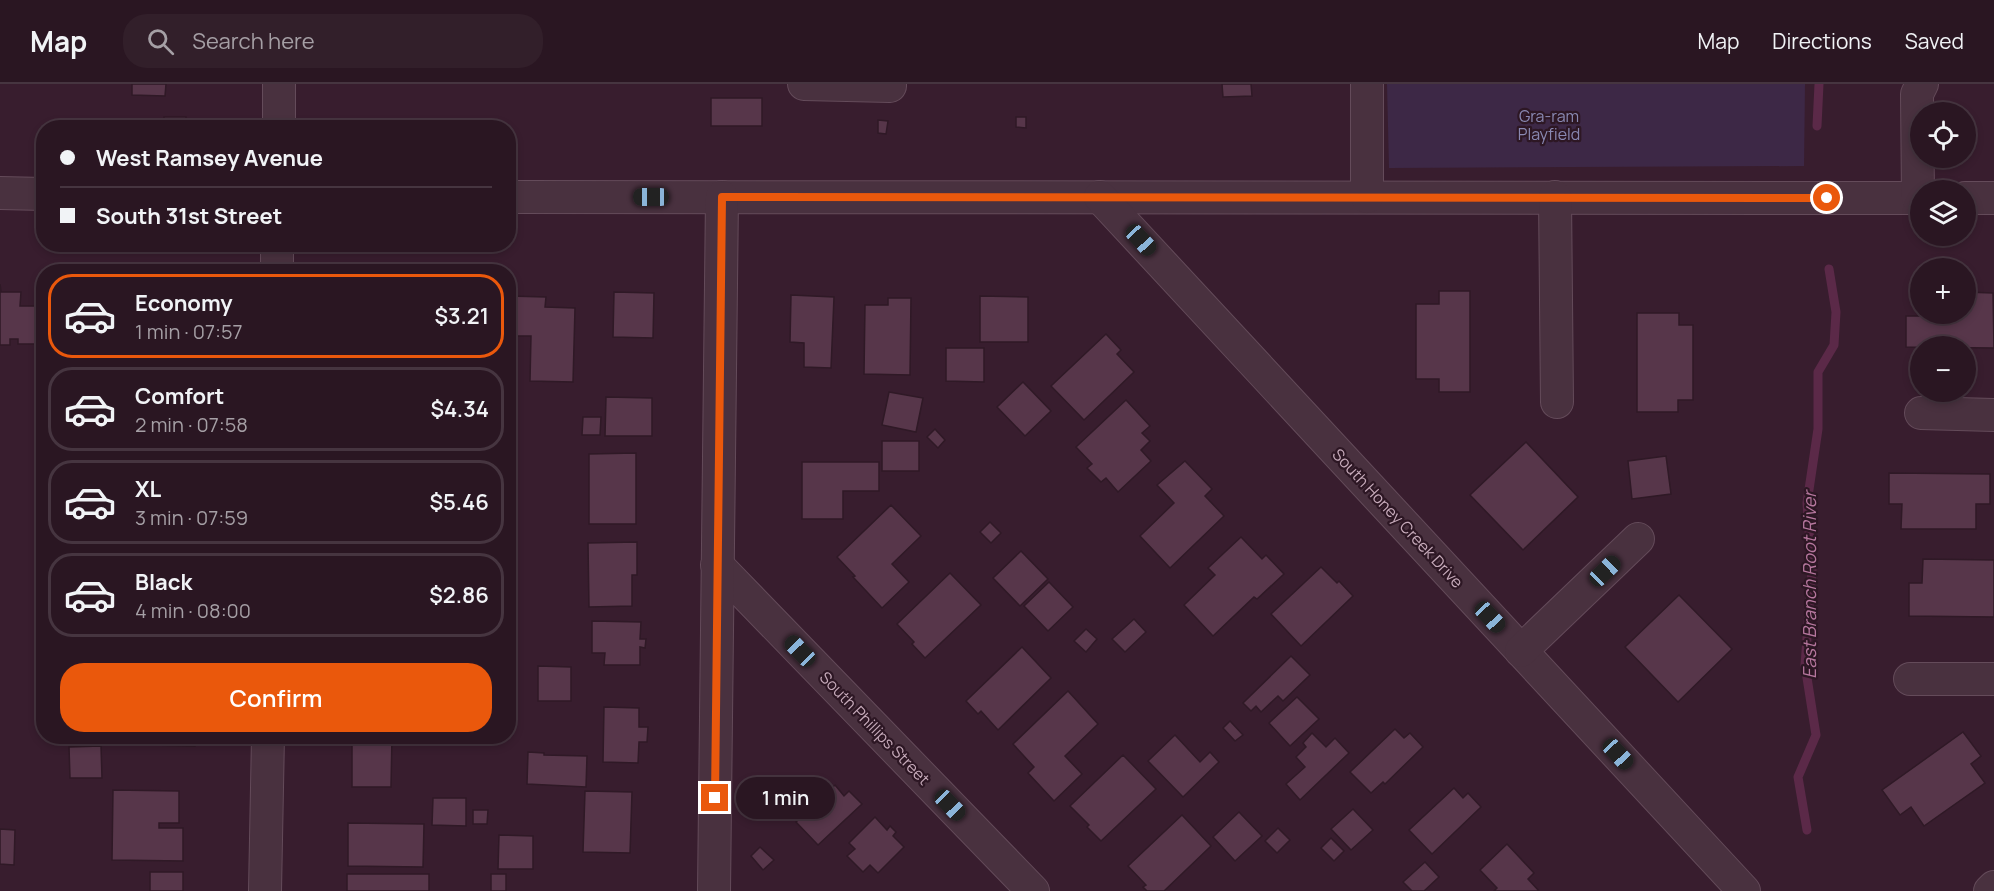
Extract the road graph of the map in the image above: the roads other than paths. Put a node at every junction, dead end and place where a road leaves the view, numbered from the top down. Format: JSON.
{"nodes":[{"id":1,"x":279,"y":84,"type":"edge"},
{"id":2,"x":804,"y":84,"type":"edge"},
{"id":3,"x":890,"y":84,"type":"edge"},
{"id":4,"x":1367,"y":84,"type":"edge"},
{"id":5,"x":1922,"y":84,"type":"edge"},
{"id":6,"x":279,"y":120,"type":"edge"},
{"id":7,"x":1919,"y":180,"type":"edge"},
{"id":8,"x":0,"y":193,"type":"edge"},
{"id":9,"x":36,"y":194,"type":"edge"},
{"id":10,"x":516,"y":197,"type":"edge"},
{"id":11,"x":722,"y":197,"type":"junction"},
{"id":12,"x":1100,"y":197,"type":"junction"},
{"id":13,"x":1367,"y":197,"type":"junction"},
{"id":14,"x":1555,"y":197,"type":"junction"},
{"id":15,"x":1910,"y":198,"type":"edge"},
{"id":16,"x":1976,"y":198,"type":"edge"},
{"id":17,"x":1994,"y":198,"type":"edge"},
{"id":18,"x":1557,"y":402,"type":"dead end"},
{"id":19,"x":1921,"y":413,"type":"dead end"},
{"id":20,"x":1994,"y":415,"type":"edge"},
{"id":21,"x":1638,"y":539,"type":"dead end"},
{"id":22,"x":717,"y":565,"type":"junction"},
{"id":23,"x":1521,"y":651,"type":"junction"},
{"id":24,"x":1910,"y":679,"type":"dead end"},
{"id":25,"x":1994,"y":679,"type":"edge"},
{"id":26,"x":268,"y":744,"type":"edge"},
{"id":27,"x":1994,"y":887,"type":"edge"},
{"id":28,"x":265,"y":891,"type":"edge"},
{"id":29,"x":714,"y":891,"type":"edge"},
{"id":30,"x":1033,"y":891,"type":"edge"},
{"id":31,"x":1744,"y":891,"type":"edge"},
{"id":32,"x":1990,"y":891,"type":"edge"}],
"edges":[{"from":1,"to":6,"type":"street"},
{"from":2,"to":3,"type":"street"},
{"from":4,"to":13,"type":"street"},
{"from":5,"to":7,"type":"street"},
{"from":8,"to":9,"type":"street"},
{"from":10,"to":11,"type":"street"},
{"from":11,"to":12,"type":"street"},
{"from":11,"to":22,"type":"street"},
{"from":12,"to":13,"type":"street"},
{"from":12,"to":23,"type":"street","name":"South Honey Creek Drive"},
{"from":13,"to":14,"type":"street"},
{"from":14,"to":15,"type":"street"},
{"from":14,"to":18,"type":"street"},
{"from":16,"to":17,"type":"street"},
{"from":19,"to":20,"type":"street"},
{"from":21,"to":23,"type":"street"},
{"from":22,"to":29,"type":"street"},
{"from":22,"to":30,"type":"street","name":"South Phillips Street"},
{"from":23,"to":31,"type":"street","name":"South Honey Creek Drive"},
{"from":24,"to":25,"type":"street"},
{"from":26,"to":28,"type":"street"},
{"from":27,"to":32,"type":"street"}]}
